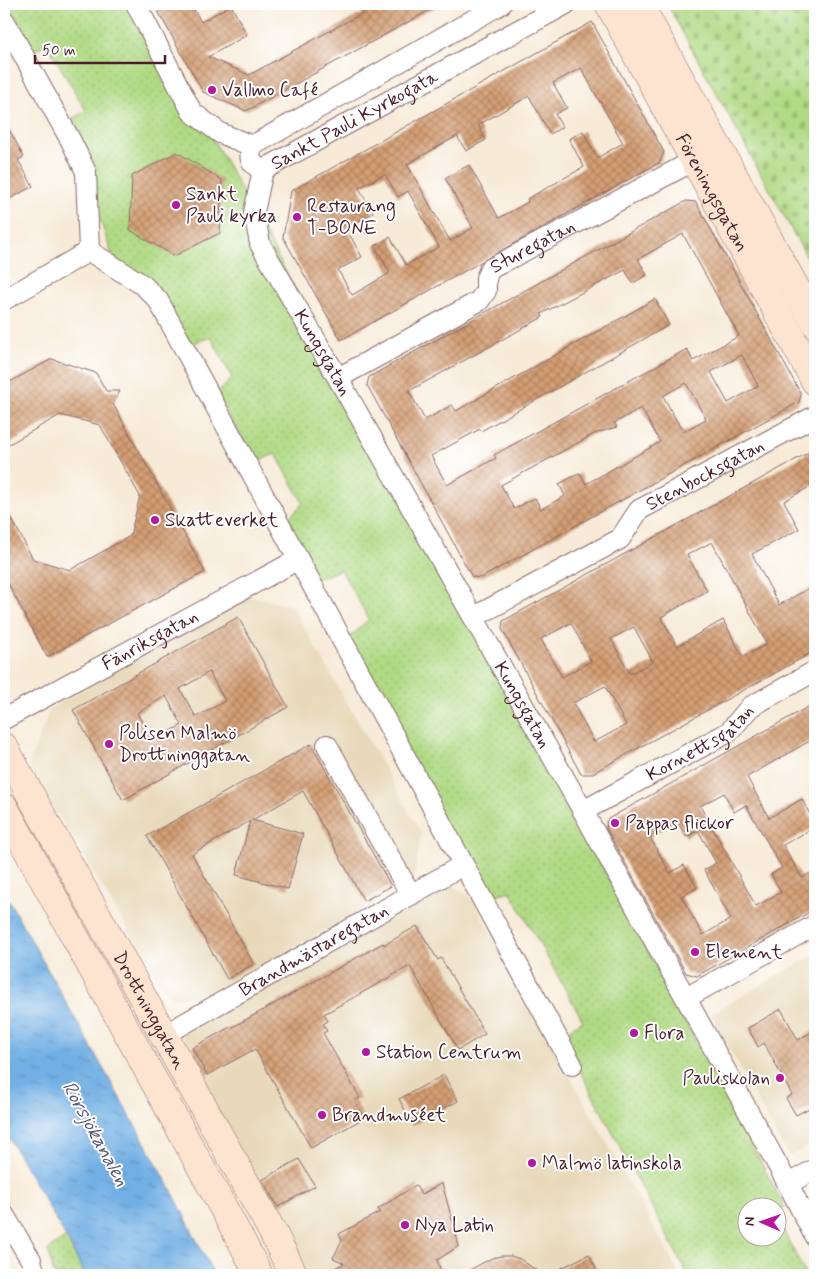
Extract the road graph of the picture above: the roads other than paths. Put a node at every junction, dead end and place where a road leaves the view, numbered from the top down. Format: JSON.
{"nodes":[{"id":1,"x":136,"y":4,"type":"edge"},
{"id":2,"x":501,"y":4,"type":"edge"},
{"id":3,"x":566,"y":4,"type":"edge"},
{"id":4,"x":609,"y":4,"type":"edge"},
{"id":5,"x":639,"y":4,"type":"edge"},
{"id":6,"x":6,"y":29,"type":"edge"},
{"id":7,"x":252,"y":146,"type":"junction"},
{"id":8,"x":696,"y":160,"type":"junction"},
{"id":9,"x":263,"y":170,"type":"junction"},
{"id":10,"x":89,"y":251,"type":"junction"},
{"id":11,"x":4,"y":300,"type":"edge"},
{"id":12,"x":815,"y":323,"type":"edge"},
{"id":13,"x":338,"y":378,"type":"junction"},
{"id":14,"x":815,"y":381,"type":"edge"},
{"id":15,"x":815,"y":416,"type":"edge"},
{"id":16,"x":297,"y":560,"type":"junction"},
{"id":17,"x":474,"y":618,"type":"junction"},
{"id":18,"x":815,"y":671,"type":"edge"},
{"id":19,"x":4,"y":719,"type":"edge"},
{"id":20,"x":328,"y":745,"type":"dead end"},
{"id":21,"x":4,"y":747,"type":"edge"},
{"id":22,"x":4,"y":807,"type":"edge"},
{"id":23,"x":583,"y":811,"type":"junction"},
{"id":24,"x":463,"y":865,"type":"junction"},
{"id":25,"x":411,"y":895,"type":"junction"},
{"id":26,"x":815,"y":925,"type":"edge"},
{"id":27,"x":686,"y":998,"type":"junction"},
{"id":28,"x":164,"y":1035,"type":"junction"},
{"id":29,"x":572,"y":1065,"type":"dead end"},
{"id":30,"x":815,"y":1168,"type":"edge"},
{"id":31,"x":788,"y":1184,"type":"junction"},
{"id":32,"x":4,"y":1215,"type":"edge"},
{"id":33,"x":815,"y":1237,"type":"edge"},
{"id":34,"x":35,"y":1275,"type":"edge"},
{"id":35,"x":259,"y":1275,"type":"edge"},
{"id":36,"x":294,"y":1275,"type":"edge"}],
"edges":[{"from":1,"to":7,"type":"street"},
{"from":2,"to":7,"type":"street","name":"Sankt Pauli Kyrkogata"},
{"from":3,"to":9,"type":"street","name":"Sankt Pauli Kyrkogata"},
{"from":4,"to":8,"type":"main road","name":"Föreningsgatan"},
{"from":5,"to":12,"type":"main road","name":"Föreningsgatan"},
{"from":6,"to":10,"type":"street"},
{"from":7,"to":9,"type":"street","name":"Sankt Pauli Kyrkogata"},
{"from":8,"to":13,"type":"street","name":"Sturegatan"},
{"from":8,"to":14,"type":"main road","name":"Föreningsgatan"},
{"from":9,"to":13,"type":"street","name":"Kungsgatan"},
{"from":10,"to":11,"type":"street"},
{"from":10,"to":16,"type":"street"},
{"from":13,"to":17,"type":"street","name":"Kungsgatan"},
{"from":15,"to":17,"type":"street","name":"Stenbocksgatan"},
{"from":16,"to":19,"type":"street","name":"Fänriksgatan"},
{"from":16,"to":24,"type":"street"},
{"from":17,"to":23,"type":"street","name":"Kungsgatan"},
{"from":18,"to":23,"type":"street","name":"Kornettsgatan"},
{"from":20,"to":25,"type":"street"},
{"from":21,"to":28,"type":"main road","name":"Drottninggatan"},
{"from":22,"to":35,"type":"main road","name":"Drottninggatan"},
{"from":23,"to":27,"type":"street","name":"Kungsgatan"},
{"from":24,"to":25,"type":"street","name":"Brandmästaregatan"},
{"from":24,"to":29,"type":"street"},
{"from":25,"to":28,"type":"street","name":"Brandmästaregatan"},
{"from":26,"to":27,"type":"street"},
{"from":27,"to":31,"type":"street","name":"Kungsgatan"},
{"from":28,"to":36,"type":"main road","name":"Drottninggatan"},
{"from":30,"to":31,"type":"street"},
{"from":31,"to":33,"type":"street","name":"Kungsgatan"},
{"from":32,"to":34,"type":"street"}]}
